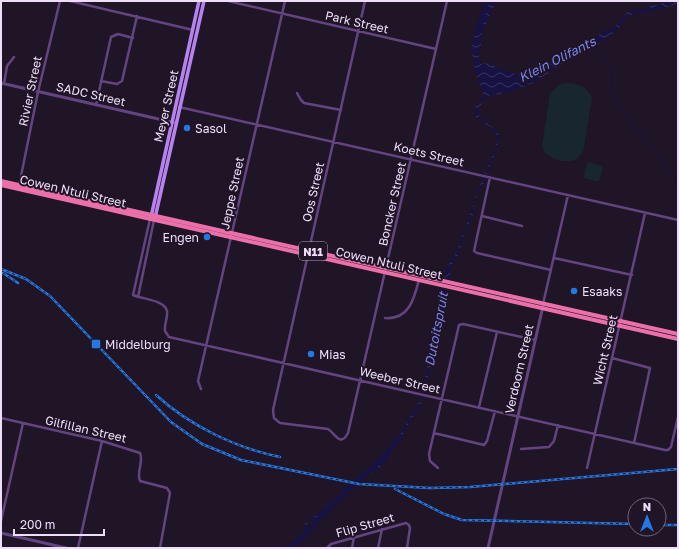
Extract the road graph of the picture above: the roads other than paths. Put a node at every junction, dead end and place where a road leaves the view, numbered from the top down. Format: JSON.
{"nodes":[{"id":1,"x":60,"y":1,"type":"edge"},
{"id":2,"x":70,"y":1,"type":"edge"},
{"id":3,"x":199,"y":1,"type":"edge"},
{"id":4,"x":204,"y":1,"type":"edge"},
{"id":5,"x":228,"y":1,"type":"edge"},
{"id":6,"x":285,"y":1,"type":"edge"},
{"id":7,"x":365,"y":1,"type":"edge"},
{"id":8,"x":447,"y":1,"type":"edge"},
{"id":9,"x":282,"y":14,"type":"junction"},
{"id":10,"x":137,"y":16,"type":"junction"},
{"id":11,"x":193,"y":30,"type":"junction"},
{"id":12,"x":358,"y":31,"type":"junction"},
{"id":13,"x":133,"y":38,"type":"junction"},
{"id":14,"x":436,"y":49,"type":"junction"},
{"id":15,"x":14,"y":57,"type":"dead end"},
{"id":16,"x":101,"y":81,"type":"junction"},
{"id":17,"x":2,"y":84,"type":"edge"},
{"id":18,"x":38,"y":92,"type":"junction"},
{"id":19,"x":297,"y":92,"type":"dead end"},
{"id":20,"x":96,"y":105,"type":"junction"},
{"id":21,"x":178,"y":107,"type":"junction"},
{"id":22,"x":341,"y":110,"type":"junction"},
{"id":23,"x":174,"y":123,"type":"junction"},
{"id":24,"x":256,"y":124,"type":"junction"},
{"id":25,"x":334,"y":141,"type":"junction"},
{"id":26,"x":411,"y":159,"type":"junction"},
{"id":27,"x":489,"y":177,"type":"junction"},
{"id":28,"x":1,"y":181,"type":"edge"},
{"id":29,"x":1,"y":185,"type":"edge"},
{"id":30,"x":19,"y":187,"type":"junction"},
{"id":31,"x":568,"y":195,"type":"junction"},
{"id":32,"x":646,"y":213,"type":"junction"},
{"id":33,"x":482,"y":216,"type":"junction"},
{"id":34,"x":153,"y":217,"type":"junction"},
{"id":35,"x":678,"y":220,"type":"edge"},
{"id":36,"x":522,"y":226,"type":"dead end"},
{"id":37,"x":232,"y":235,"type":"junction"},
{"id":38,"x":308,"y":252,"type":"junction"},
{"id":39,"x":554,"y":258,"type":"junction"},
{"id":40,"x":386,"y":270,"type":"junction"},
{"id":41,"x":551,"y":270,"type":"junction"},
{"id":42,"x":632,"y":275,"type":"junction"},
{"id":43,"x":419,"y":280,"type":"junction"},
{"id":44,"x":441,"y":283,"type":"junction"},
{"id":45,"x":133,"y":295,"type":"joint"},
{"id":46,"x":138,"y":297,"type":"junction"},
{"id":47,"x":543,"y":306,"type":"junction"},
{"id":48,"x":385,"y":318,"type":"dead end"},
{"id":49,"x":620,"y":323,"type":"junction"},
{"id":50,"x":496,"y":332,"type":"junction"},
{"id":51,"x":678,"y":334,"type":"edge"},
{"id":52,"x":678,"y":339,"type":"edge"},
{"id":53,"x":535,"y":340,"type":"junction"},
{"id":54,"x":206,"y":345,"type":"junction"},
{"id":55,"x":612,"y":358,"type":"junction"},
{"id":56,"x":283,"y":364,"type":"junction"},
{"id":57,"x":360,"y":380,"type":"junction"},
{"id":58,"x":201,"y":389,"type":"dead end"},
{"id":59,"x":441,"y":399,"type":"junction"},
{"id":60,"x":479,"y":407,"type":"junction"},
{"id":61,"x":495,"y":411,"type":"junction"},
{"id":62,"x":518,"y":416,"type":"junction"},
{"id":63,"x":678,"y":417,"type":"edge"},
{"id":64,"x":1,"y":418,"type":"edge"},
{"id":65,"x":23,"y":423,"type":"junction"},
{"id":66,"x":558,"y":425,"type":"junction"},
{"id":67,"x":434,"y":433,"type":"junction"},
{"id":68,"x":595,"y":433,"type":"junction"},
{"id":69,"x":348,"y":434,"type":"joint"},
{"id":70,"x":102,"y":441,"type":"junction"},
{"id":71,"x":634,"y":443,"type":"junction"},
{"id":72,"x":521,"y":448,"type":"dead end"},
{"id":73,"x":438,"y":468,"type":"dead end"},
{"id":74,"x":587,"y":468,"type":"dead end"},
{"id":75,"x":1,"y":521,"type":"edge"},
{"id":76,"x":382,"y":529,"type":"junction"},
{"id":77,"x":1,"y":534,"type":"edge"},
{"id":78,"x":354,"y":537,"type":"junction"},
{"id":79,"x":327,"y":547,"type":"edge"},
{"id":80,"x":66,"y":548,"type":"edge"},
{"id":81,"x":78,"y":548,"type":"edge"},
{"id":82,"x":160,"y":548,"type":"edge"},
{"id":83,"x":352,"y":548,"type":"edge"},
{"id":84,"x":378,"y":548,"type":"edge"},
{"id":85,"x":407,"y":548,"type":"edge"},
{"id":86,"x":488,"y":548,"type":"edge"}],
"edges":[{"from":1,"to":18,"type":"street","name":"Rivier Street"},
{"from":2,"to":10,"type":"street"},
{"from":3,"to":11,"type":"main road","name":"Meyer Street"},
{"from":4,"to":21,"type":"main road"},
{"from":5,"to":9,"type":"street","name":"Park Street"},
{"from":6,"to":9,"type":"street","name":"Jeppe Street"},
{"from":7,"to":12,"type":"street","name":"Oos Street"},
{"from":8,"to":14,"type":"street","name":"Boncker Street"},
{"from":9,"to":12,"type":"street","name":"Park Street"},
{"from":9,"to":24,"type":"street","name":"Jeppe Street"},
{"from":10,"to":11,"type":"street"},
{"from":10,"to":13,"type":"street"},
{"from":11,"to":21,"type":"main road","name":"Meyer Street"},
{"from":12,"to":14,"type":"street","name":"Park Street"},
{"from":12,"to":22,"type":"street","name":"Oos Street"},
{"from":13,"to":16,"type":"street"},
{"from":13,"to":16,"type":"street"},
{"from":14,"to":26,"type":"street","name":"Boncker Street"},
{"from":15,"to":17,"type":"street"},
{"from":16,"to":20,"type":"street"},
{"from":17,"to":18,"type":"street","name":"SADC Street"},
{"from":18,"to":20,"type":"street","name":"SADC Street"},
{"from":18,"to":30,"type":"street","name":"Rivier Street"},
{"from":19,"to":22,"type":"street"},
{"from":20,"to":23,"type":"street","name":"SADC Street"},
{"from":21,"to":23,"type":"main road","name":"Meyer Street"},
{"from":21,"to":24,"type":"street","name":"Koets Street"},
{"from":22,"to":25,"type":"street","name":"Oos Street"},
{"from":23,"to":34,"type":"main road","name":"Meyer Street"},
{"from":24,"to":25,"type":"street","name":"Koets Street"},
{"from":24,"to":37,"type":"street","name":"Jeppe Street"},
{"from":25,"to":26,"type":"street","name":"Koets Street"},
{"from":25,"to":38,"type":"street","name":"Oos Street"},
{"from":26,"to":27,"type":"street","name":"Koets Street"},
{"from":26,"to":40,"type":"street","name":"Boncker Street"},
{"from":27,"to":31,"type":"street","name":"Koets Street"},
{"from":27,"to":33,"type":"street"},
{"from":28,"to":30,"type":"highway","name":"Cowen Ntuli Street","number":"N11"},
{"from":29,"to":30,"type":"highway","name":"Cowen Ntuli Street","number":"N11"},
{"from":30,"to":34,"type":"highway","name":"Cowen Ntuli Street","number":"N11"},
{"from":31,"to":32,"type":"street","name":"Koets Street"},
{"from":31,"to":39,"type":"street","name":"Verdoorn Street"},
{"from":32,"to":35,"type":"street","name":"Koets Street"},
{"from":32,"to":42,"type":"street","name":"Wicht Street"},
{"from":33,"to":36,"type":"street"},
{"from":33,"to":41,"type":"street"},
{"from":34,"to":37,"type":"highway","name":"Cowen Ntuli Street","number":"N11"},
{"from":34,"to":45,"type":"street","name":"Meyer Street"},
{"from":34,"to":46,"type":"street","name":"Meyer Street"},
{"from":37,"to":38,"type":"highway","name":"Cowen Ntuli Street","number":"N11"},
{"from":37,"to":54,"type":"street","name":"Jeppe Street"},
{"from":38,"to":40,"type":"highway","name":"Cowen Ntuli Street","number":"N11"},
{"from":38,"to":56,"type":"street","name":"Oos Street"},
{"from":39,"to":41,"type":"street","name":"Verdoorn Street"},
{"from":39,"to":42,"type":"street"},
{"from":40,"to":43,"type":"highway","name":"Cowen Ntuli Street","number":"N11"},
{"from":40,"to":44,"type":"highway","name":"Cowen Ntuli Street","number":"N11"},
{"from":40,"to":57,"type":"street","name":"Boncker Street"},
{"from":41,"to":47,"type":"street","name":"Verdoorn Street"},
{"from":42,"to":49,"type":"street","name":"Wicht Street"},
{"from":43,"to":44,"type":"highway","name":"Cowen Ntuli Street","number":"N11"},
{"from":43,"to":48,"type":"street"},
{"from":44,"to":47,"type":"highway","name":"Cowen Ntuli Street","number":"N11"},
{"from":45,"to":46,"type":"street","name":"Weeber Street"},
{"from":46,"to":54,"type":"street","name":"Weeber Street"},
{"from":47,"to":49,"type":"highway","name":"Cowen Ntuli Street","number":"N11"},
{"from":47,"to":53,"type":"street","name":"Verdoorn Street"},
{"from":49,"to":51,"type":"highway","name":"Cowen Ntuli Street","number":"N11"},
{"from":49,"to":52,"type":"highway","name":"Cowen Ntuli Street","number":"N11"},
{"from":49,"to":55,"type":"street","name":"Wicht Street"},
{"from":50,"to":53,"type":"street"},
{"from":50,"to":59,"type":"street"},
{"from":50,"to":60,"type":"street"},
{"from":53,"to":62,"type":"street","name":"Verdoorn Street"},
{"from":54,"to":56,"type":"street","name":"Weeber Street"},
{"from":54,"to":58,"type":"street","name":"Jeppe Street"},
{"from":55,"to":68,"type":"street","name":"Wicht Street"},
{"from":55,"to":71,"type":"street"},
{"from":56,"to":57,"type":"street","name":"Weeber Street"},
{"from":56,"to":69,"type":"street","name":"Oos Street"},
{"from":57,"to":59,"type":"street","name":"Weeber Street"},
{"from":57,"to":69,"type":"street","name":"Boncker Street"},
{"from":59,"to":60,"type":"street","name":"Weeber Street"},
{"from":59,"to":67,"type":"street"},
{"from":60,"to":61,"type":"street","name":"Weeber Street"},
{"from":61,"to":62,"type":"street","name":"Weeber Street"},
{"from":61,"to":67,"type":"street"},
{"from":62,"to":66,"type":"street","name":"Weeber Street"},
{"from":62,"to":86,"type":"street","name":"Verdoorn Street"},
{"from":63,"to":71,"type":"street","name":"Weeber Street"},
{"from":64,"to":65,"type":"street","name":"Gilfillan Street"},
{"from":65,"to":70,"type":"street","name":"Gilfillan Street"},
{"from":65,"to":75,"type":"street"},
{"from":66,"to":68,"type":"street","name":"Weeber Street"},
{"from":66,"to":72,"type":"street"},
{"from":67,"to":73,"type":"street"},
{"from":68,"to":71,"type":"street","name":"Weeber Street"},
{"from":68,"to":74,"type":"street","name":"Wicht Street"},
{"from":70,"to":81,"type":"street"},
{"from":70,"to":82,"type":"street","name":"Gilfillan Street"},
{"from":76,"to":78,"type":"street","name":"Flip Street"},
{"from":76,"to":84,"type":"street"},
{"from":76,"to":85,"type":"street","name":"Flip Street"},
{"from":77,"to":80,"type":"street"},
{"from":78,"to":79,"type":"street","name":"Flip Street"},
{"from":78,"to":83,"type":"street"}]}
